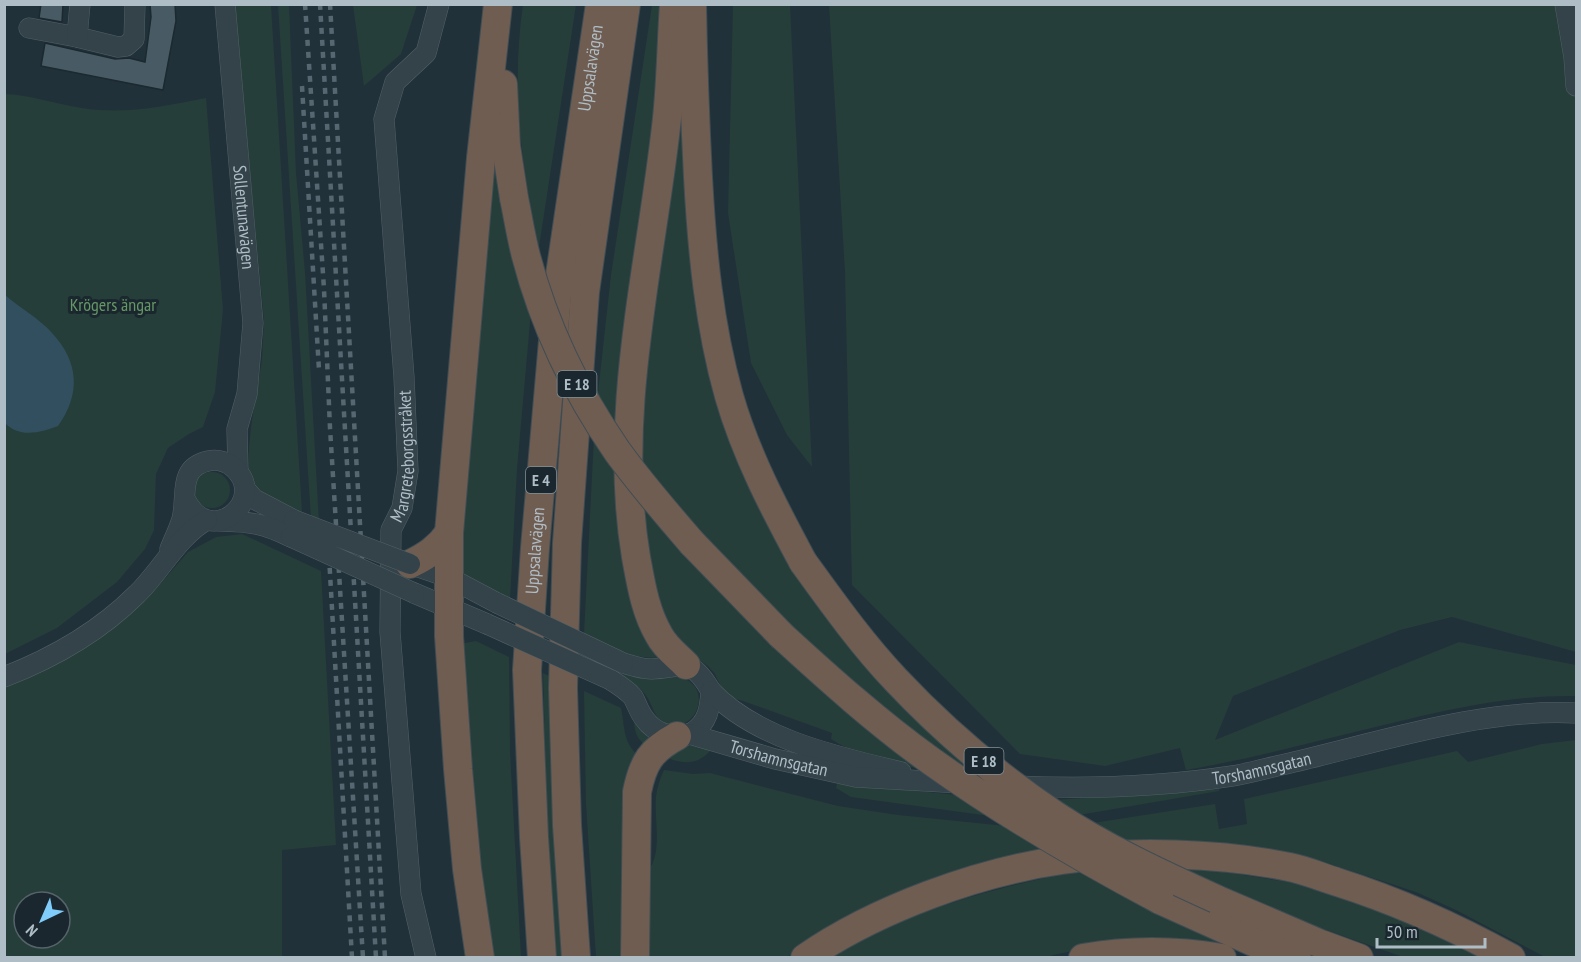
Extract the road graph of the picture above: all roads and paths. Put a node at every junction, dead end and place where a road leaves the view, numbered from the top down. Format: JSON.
{"nodes":[{"id":1,"x":80,"y":4,"type":"edge"},
{"id":2,"x":135,"y":4,"type":"edge"},
{"id":3,"x":225,"y":4,"type":"edge"},
{"id":4,"x":440,"y":4,"type":"edge"},
{"id":5,"x":498,"y":4,"type":"edge"},
{"id":6,"x":509,"y":4,"type":"edge"},
{"id":7,"x":600,"y":4,"type":"edge"},
{"id":8,"x":626,"y":4,"type":"edge"},
{"id":9,"x":674,"y":4,"type":"edge"},
{"id":10,"x":692,"y":4,"type":"edge"},
{"id":11,"x":1564,"y":4,"type":"edge"},
{"id":12,"x":29,"y":28,"type":"dead end"},
{"id":13,"x":77,"y":36,"type":"junction"},
{"id":14,"x":1576,"y":86,"type":"edge"},
{"id":15,"x":237,"y":429,"type":"junction"},
{"id":16,"x":211,"y":460,"type":"junction"},
{"id":17,"x":241,"y":481,"type":"junction"},
{"id":18,"x":185,"y":499,"type":"junction"},
{"id":19,"x":212,"y":521,"type":"junction"},
{"id":20,"x":292,"y":529,"type":"junction"},
{"id":21,"x":449,"y":533,"type":"junction"},
{"id":22,"x":166,"y":560,"type":"junction"},
{"id":23,"x":410,"y":564,"type":"junction"},
{"id":24,"x":448,"y":577,"type":"junction"},
{"id":25,"x":448,"y":608,"type":"junction"},
{"id":26,"x":686,"y":665,"type":"junction"},
{"id":27,"x":4,"y":677,"type":"edge"},
{"id":28,"x":711,"y":691,"type":"junction"},
{"id":29,"x":1576,"y":713,"type":"edge"},
{"id":30,"x":683,"y":735,"type":"junction"},
{"id":31,"x":942,"y":781,"type":"junction"},
{"id":32,"x":426,"y":957,"type":"edge"},
{"id":33,"x":480,"y":957,"type":"edge"},
{"id":34,"x":542,"y":957,"type":"edge"},
{"id":35,"x":576,"y":957,"type":"edge"},
{"id":36,"x":635,"y":957,"type":"edge"},
{"id":37,"x":805,"y":957,"type":"edge"},
{"id":38,"x":1083,"y":957,"type":"edge"},
{"id":39,"x":1222,"y":957,"type":"edge"},
{"id":40,"x":1297,"y":957,"type":"edge"},
{"id":41,"x":1359,"y":957,"type":"edge"},
{"id":42,"x":1511,"y":957,"type":"edge"}],
"edges":[{"from":1,"to":13,"type":"street"},
{"from":2,"to":13,"type":"street"},
{"from":3,"to":15,"type":"street","name":"Sollentunavägen"},
{"from":4,"to":32,"type":"street","name":"Margreteborgsstråket"},
{"from":5,"to":21,"type":"highway"},
{"from":6,"to":40,"type":"highway","number":"E 18","bridge":true},
{"from":7,"to":34,"type":"highway","name":"Uppsalavägen","number":"E 4"},
{"from":8,"to":35,"type":"highway","name":"Uppsalavägen","number":"E 4"},
{"from":9,"to":26,"type":"highway"},
{"from":10,"to":41,"type":"highway","number":"E 18","bridge":true},
{"from":11,"to":14,"type":"street"},
{"from":12,"to":13,"type":"street"},
{"from":15,"to":16,"type":"street","name":"Sollentunavägen"},
{"from":15,"to":17,"type":"street","name":"Sollentunavägen"},
{"from":16,"to":17,"type":"street"},
{"from":16,"to":18,"type":"street","name":"Sollentunavägen"},
{"from":17,"to":19,"type":"street","name":"Sollentunavägen"},
{"from":17,"to":20,"type":"street"},
{"from":18,"to":19,"type":"street"},
{"from":18,"to":22,"type":"street","name":"Sollentunavägen"},
{"from":19,"to":20,"type":"street"},
{"from":19,"to":22,"type":"street","name":"Sollentunavägen"},
{"from":20,"to":23,"type":"street","bridge":true},
{"from":20,"to":25,"type":"street","name":"Torshamnsgatan","bridge":true},
{"from":21,"to":23,"type":"highway"},
{"from":21,"to":24,"type":"highway"},
{"from":22,"to":27,"type":"street","name":"Sollentunavägen"},
{"from":23,"to":24,"type":"street"},
{"from":24,"to":25,"type":"highway"},
{"from":24,"to":26,"type":"street","bridge":true},
{"from":25,"to":30,"type":"street","name":"Torshamnsgatan","bridge":true},
{"from":25,"to":33,"type":"highway"},
{"from":26,"to":28,"type":"street","name":"Torshamnsgatan"},
{"from":28,"to":30,"type":"street"},
{"from":28,"to":31,"type":"street","name":"Torshamnsgatan"},
{"from":29,"to":31,"type":"street","name":"Torshamnsgatan"},
{"from":30,"to":31,"type":"street","name":"Torshamnsgatan"},
{"from":30,"to":36,"type":"highway"},
{"from":37,"to":42,"type":"highway"},
{"from":38,"to":39,"type":"highway"}]}
